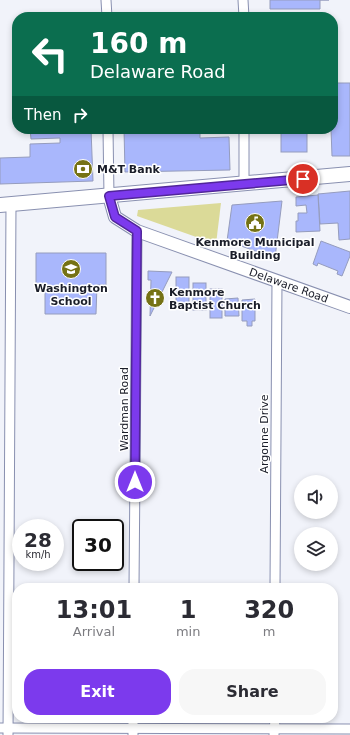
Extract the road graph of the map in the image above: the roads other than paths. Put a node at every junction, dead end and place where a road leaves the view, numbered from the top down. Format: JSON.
{"nodes":[{"id":1,"x":106,"y":0,"type":"edge"},
{"id":2,"x":243,"y":0,"type":"edge"},
{"id":3,"x":107,"y":12,"type":"edge"},
{"id":4,"x":244,"y":12,"type":"edge"},
{"id":5,"x":108,"y":134,"type":"edge"},
{"id":6,"x":244,"y":134,"type":"edge"},
{"id":7,"x":350,"y":174,"type":"edge"},
{"id":8,"x":244,"y":184,"type":"junction"},
{"id":9,"x":109,"y":196,"type":"junction"},
{"id":10,"x":5,"y":205,"type":"edge"},
{"id":11,"x":137,"y":231,"type":"junction"},
{"id":12,"x":277,"y":281,"type":"junction"},
{"id":13,"x":350,"y":307,"type":"edge"},
{"id":14,"x":134,"y":583,"type":"edge"},
{"id":15,"x":275,"y":583,"type":"edge"},
{"id":16,"x":350,"y":729,"type":"edge"},
{"id":17,"x":5,"y":730,"type":"edge"},
{"id":18,"x":133,"y":732,"type":"edge"},
{"id":19,"x":274,"y":732,"type":"edge"}],
"edges":[{"from":1,"to":3,"type":"street"},
{"from":2,"to":4,"type":"street"},
{"from":5,"to":9,"type":"street"},
{"from":6,"to":8,"type":"street"},
{"from":7,"to":8,"type":"main road"},
{"from":8,"to":9,"type":"main road"},
{"from":9,"to":10,"type":"main road"},
{"from":9,"to":11,"type":"street","name":"Delaware Road"},
{"from":10,"to":17,"type":"street"},
{"from":11,"to":12,"type":"street","name":"Delaware Road"},
{"from":11,"to":14,"type":"street","name":"Wardman Road"},
{"from":12,"to":13,"type":"street","name":"Delaware Road"},
{"from":12,"to":15,"type":"street","name":"Argonne Drive"},
{"from":16,"to":19,"type":"street"},
{"from":17,"to":18,"type":"street"},
{"from":18,"to":19,"type":"street"}]}
